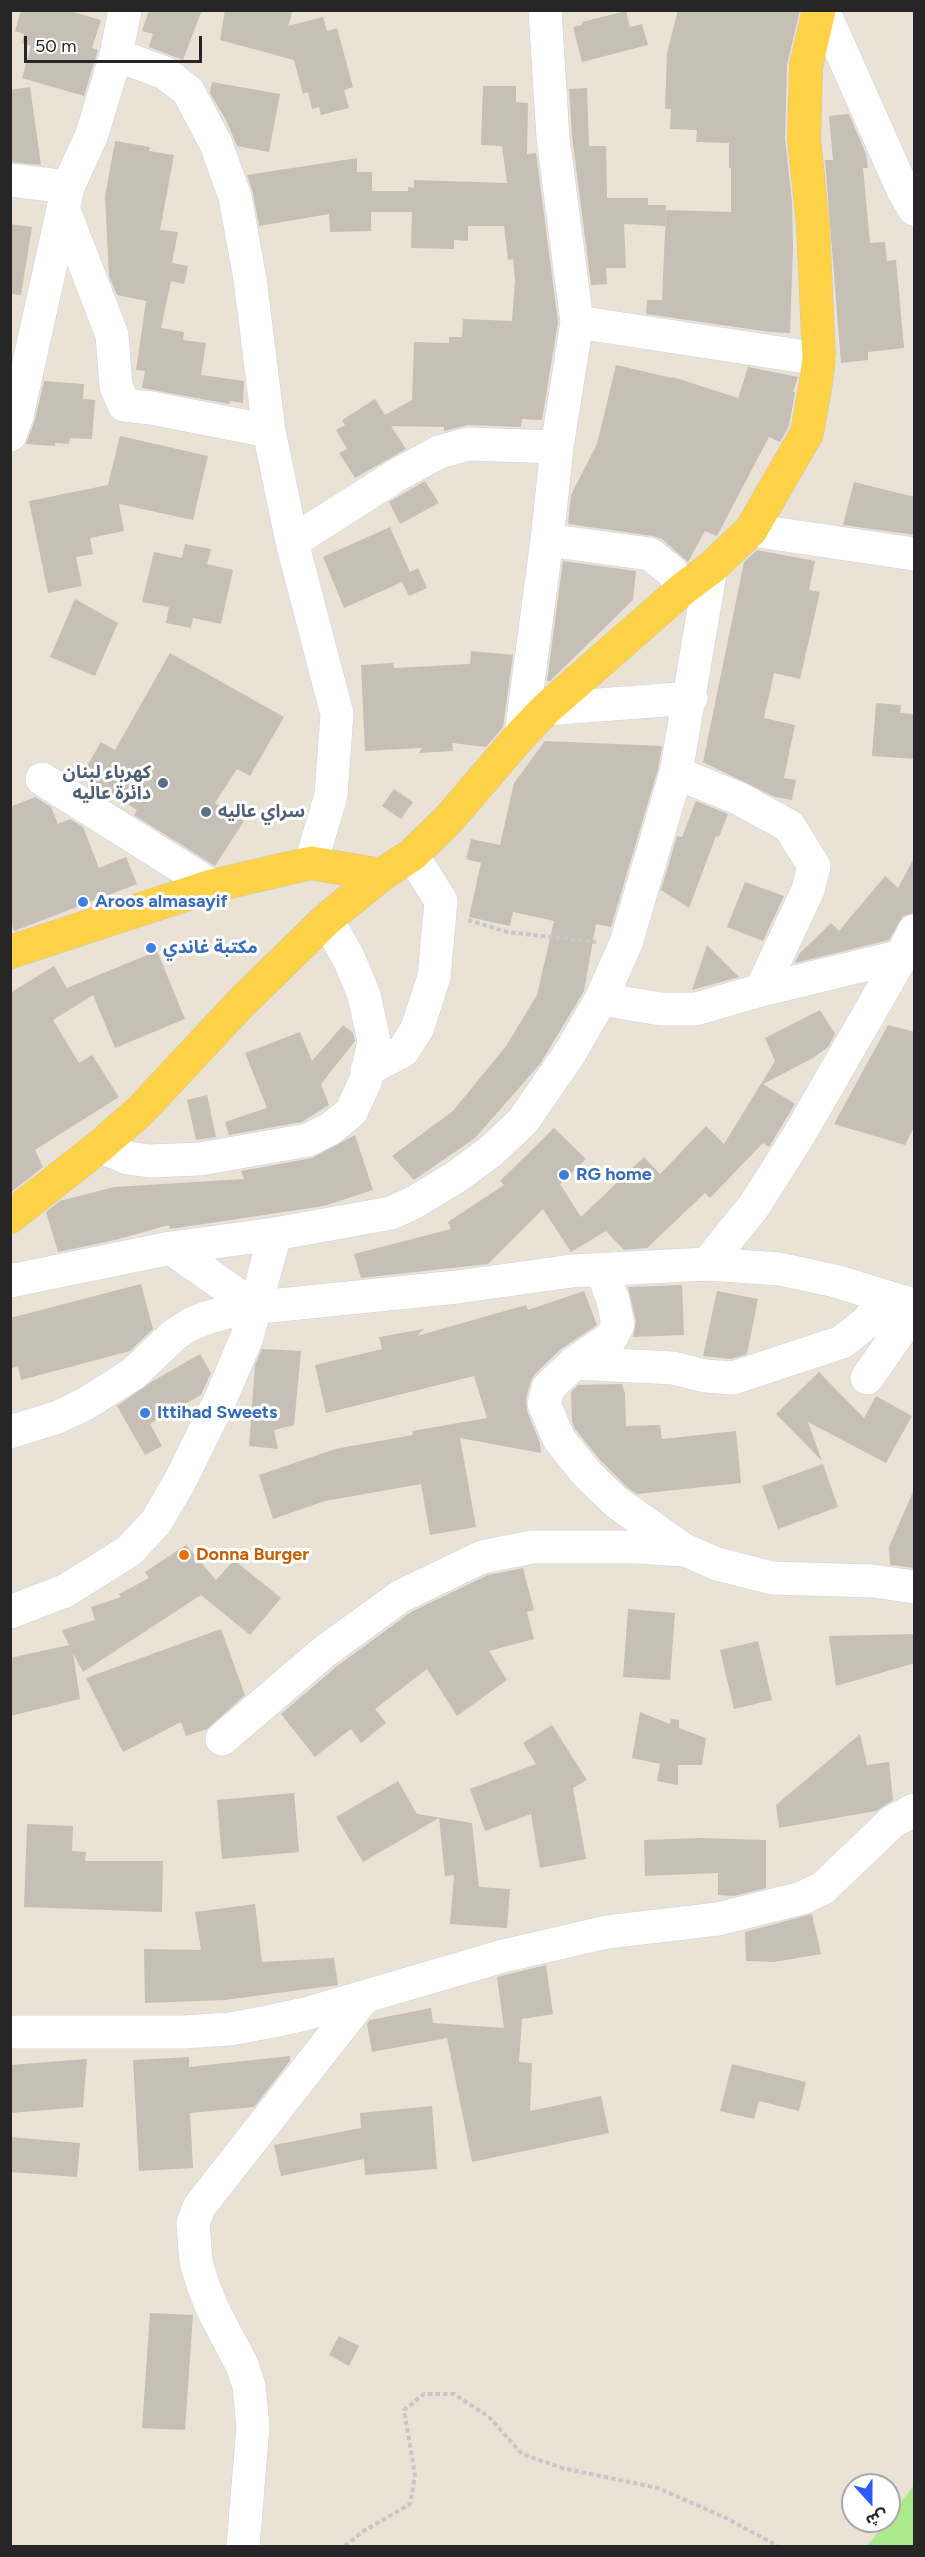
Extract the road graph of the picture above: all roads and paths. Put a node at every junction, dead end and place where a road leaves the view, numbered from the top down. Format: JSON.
{"nodes":[{"id":1,"x":125,"y":10,"type":"edge"},
{"id":2,"x":545,"y":10,"type":"edge"},
{"id":3,"x":821,"y":10,"type":"edge"},
{"id":4,"x":116,"y":55,"type":"junction"},
{"id":5,"x":10,"y":180,"type":"edge"},
{"id":6,"x":65,"y":198,"type":"junction"},
{"id":7,"x":915,"y":209,"type":"edge"},
{"id":8,"x":577,"y":322,"type":"junction"},
{"id":9,"x":819,"y":359,"type":"junction"},
{"id":10,"x":269,"y":431,"type":"junction"},
{"id":11,"x":10,"y":435,"type":"edge"},
{"id":12,"x":557,"y":447,"type":"junction"},
{"id":13,"x":751,"y":530,"type":"junction"},
{"id":14,"x":547,"y":540,"type":"junction"},
{"id":15,"x":292,"y":542,"type":"junction"},
{"id":16,"x":915,"y":554,"type":"edge"},
{"id":17,"x":711,"y":568,"type":"junction"},
{"id":18,"x":684,"y":588,"type":"junction"},
{"id":19,"x":691,"y":698,"type":"junction"},
{"id":20,"x":546,"y":709,"type":"junction"},
{"id":21,"x":521,"y":735,"type":"junction"},
{"id":22,"x":676,"y":773,"type":"junction"},
{"id":23,"x":42,"y":779,"type":"dead end"},
{"id":24,"x":412,"y":855,"type":"junction"},
{"id":25,"x":311,"y":863,"type":"junction"},
{"id":26,"x":381,"y":875,"type":"junction"},
{"id":27,"x":212,"y":886,"type":"junction"},
{"id":28,"x":441,"y":902,"type":"junction"},
{"id":29,"x":327,"y":919,"type":"junction"},
{"id":30,"x":626,"y":944,"type":"junction"},
{"id":31,"x":910,"y":946,"type":"edge"},
{"id":32,"x":10,"y":952,"type":"edge"},
{"id":33,"x":761,"y":990,"type":"junction"},
{"id":34,"x":601,"y":999,"type":"junction"},
{"id":35,"x":367,"y":1070,"type":"junction"},
{"id":36,"x":100,"y":1146,"type":"junction"},
{"id":37,"x":10,"y":1217,"type":"edge"},
{"id":38,"x":275,"y":1234,"type":"junction"},
{"id":39,"x":171,"y":1248,"type":"junction"},
{"id":40,"x":706,"y":1264,"type":"junction"},
{"id":41,"x":602,"y":1270,"type":"junction"},
{"id":42,"x":10,"y":1281,"type":"edge"},
{"id":43,"x":906,"y":1304,"type":"edge"},
{"id":44,"x":256,"y":1308,"type":"junction"},
{"id":45,"x":574,"y":1363,"type":"junction"},
{"id":46,"x":867,"y":1378,"type":"dead end"},
{"id":47,"x":10,"y":1432,"type":"edge"},
{"id":48,"x":685,"y":1550,"type":"junction"},
{"id":49,"x":915,"y":1587,"type":"edge"},
{"id":50,"x":10,"y":1612,"type":"edge"},
{"id":51,"x":222,"y":1739,"type":"dead end"},
{"id":52,"x":915,"y":1810,"type":"edge"},
{"id":53,"x":364,"y":1997,"type":"junction"},
{"id":54,"x":10,"y":2031,"type":"edge"},
{"id":55,"x":243,"y":2547,"type":"edge"},
{"id":56,"x":345,"y":2547,"type":"edge"},
{"id":57,"x":778,"y":2547,"type":"edge"}],
"edges":[{"from":1,"to":4,"type":"street"},
{"from":2,"to":8,"type":"street"},
{"from":3,"to":7,"type":"street"},
{"from":3,"to":9,"type":"main road"},
{"from":4,"to":6,"type":"street"},
{"from":4,"to":10,"type":"street"},
{"from":5,"to":6,"type":"street"},
{"from":6,"to":10,"type":"street"},
{"from":6,"to":11,"type":"street"},
{"from":8,"to":9,"type":"street"},
{"from":8,"to":12,"type":"street"},
{"from":9,"to":13,"type":"main road"},
{"from":10,"to":15,"type":"street"},
{"from":12,"to":14,"type":"street"},
{"from":12,"to":15,"type":"street"},
{"from":13,"to":16,"type":"street"},
{"from":13,"to":17,"type":"main road"},
{"from":14,"to":18,"type":"street"},
{"from":14,"to":21,"type":"street"},
{"from":15,"to":25,"type":"street"},
{"from":17,"to":18,"type":"main road"},
{"from":17,"to":19,"type":"street"},
{"from":18,"to":20,"type":"main road"},
{"from":19,"to":20,"type":"street"},
{"from":19,"to":22,"type":"street"},
{"from":20,"to":21,"type":"main road"},
{"from":21,"to":24,"type":"main road"},
{"from":22,"to":30,"type":"street"},
{"from":22,"to":33,"type":"street"},
{"from":23,"to":27,"type":"street"},
{"from":24,"to":26,"type":"main road"},
{"from":24,"to":28,"type":"street"},
{"from":25,"to":26,"type":"main road"},
{"from":25,"to":27,"type":"main road"},
{"from":26,"to":29,"type":"main road"},
{"from":27,"to":32,"type":"main road"},
{"from":28,"to":30,"type":"path"},
{"from":28,"to":35,"type":"street"},
{"from":29,"to":35,"type":"street"},
{"from":29,"to":36,"type":"main road"},
{"from":30,"to":34,"type":"street"},
{"from":31,"to":33,"type":"street"},
{"from":31,"to":40,"type":"street"},
{"from":33,"to":34,"type":"street"},
{"from":34,"to":38,"type":"street"},
{"from":35,"to":36,"type":"street"},
{"from":36,"to":37,"type":"main road"},
{"from":38,"to":39,"type":"street"},
{"from":38,"to":44,"type":"street"},
{"from":39,"to":42,"type":"street"},
{"from":39,"to":44,"type":"street"},
{"from":40,"to":41,"type":"street"},
{"from":40,"to":43,"type":"street"},
{"from":41,"to":44,"type":"street"},
{"from":41,"to":45,"type":"street"},
{"from":43,"to":45,"type":"street"},
{"from":43,"to":46,"type":"street"},
{"from":44,"to":47,"type":"street"},
{"from":44,"to":50,"type":"street"},
{"from":45,"to":48,"type":"street"},
{"from":48,"to":49,"type":"street"},
{"from":48,"to":51,"type":"street"},
{"from":52,"to":53,"type":"street"},
{"from":53,"to":54,"type":"street"},
{"from":53,"to":55,"type":"street"},
{"from":56,"to":57,"type":"path"}]}
